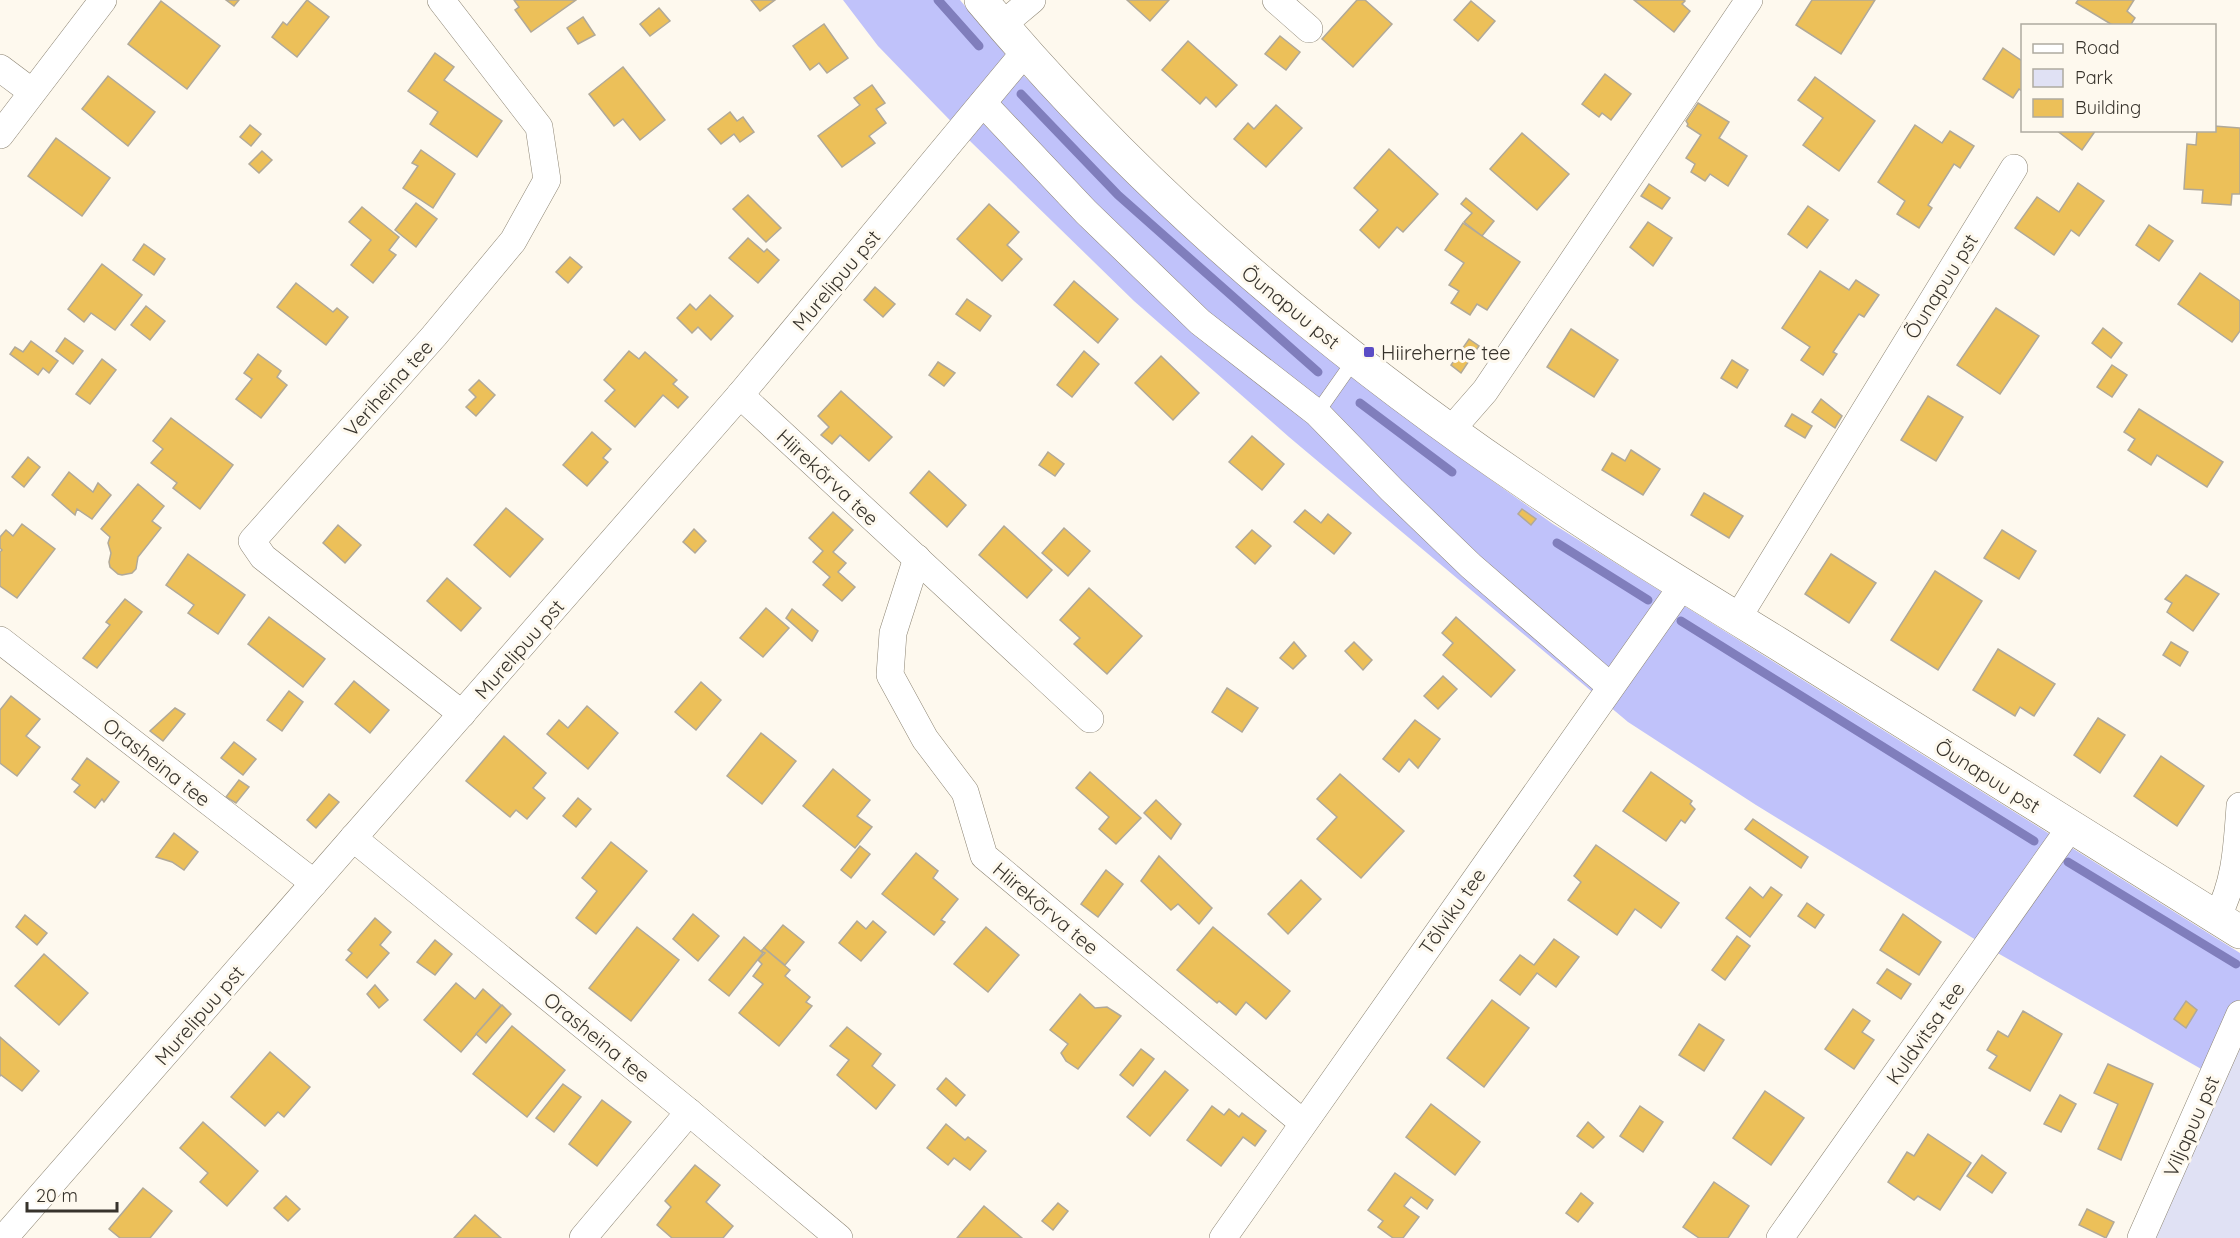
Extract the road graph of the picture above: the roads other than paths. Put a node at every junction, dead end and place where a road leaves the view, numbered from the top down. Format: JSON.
{"nodes":[{"id":1,"x":103,"y":0,"type":"edge"},
{"id":2,"x":441,"y":0,"type":"edge"},
{"id":3,"x":981,"y":0,"type":"edge"},
{"id":4,"x":1032,"y":0,"type":"edge"},
{"id":5,"x":1276,"y":0,"type":"edge"},
{"id":6,"x":1749,"y":0,"type":"edge"},
{"id":7,"x":1002,"y":25,"type":"junction"},
{"id":8,"x":1309,"y":28,"type":"dead end"},
{"id":9,"x":1024,"y":52,"type":"junction"},
{"id":10,"x":0,"y":68,"type":"edge"},
{"id":11,"x":32,"y":92,"type":"junction"},
{"id":12,"x":983,"y":103,"type":"junction"},
{"id":13,"x":0,"y":135,"type":"edge"},
{"id":14,"x":2014,"y":168,"type":"dead end"},
{"id":15,"x":1354,"y":359,"type":"junction"},
{"id":16,"x":740,"y":395,"type":"junction"},
{"id":17,"x":1317,"y":413,"type":"junction"},
{"id":18,"x":1450,"y":431,"type":"junction"},
{"id":19,"x":917,"y":558,"type":"junction"},
{"id":20,"x":1683,"y":585,"type":"junction"},
{"id":21,"x":1737,"y":618,"type":"junction"},
{"id":22,"x":0,"y":640,"type":"edge"},
{"id":23,"x":1610,"y":686,"type":"junction"},
{"id":24,"x":462,"y":714,"type":"junction"},
{"id":25,"x":1090,"y":719,"type":"dead end"},
{"id":26,"x":2240,"y":806,"type":"edge"},
{"id":27,"x":2070,"y":828,"type":"junction"},
{"id":28,"x":353,"y":838,"type":"junction"},
{"id":29,"x":314,"y":884,"type":"junction"},
{"id":30,"x":2228,"y":924,"type":"edge"},
{"id":31,"x":2240,"y":1014,"type":"edge"},
{"id":32,"x":689,"y":1112,"type":"junction"},
{"id":33,"x":1303,"y":1123,"type":"junction"},
{"id":34,"x":4,"y":1238,"type":"edge"},
{"id":35,"x":583,"y":1238,"type":"edge"},
{"id":36,"x":839,"y":1238,"type":"edge"},
{"id":37,"x":1223,"y":1238,"type":"edge"},
{"id":38,"x":1780,"y":1238,"type":"edge"},
{"id":39,"x":2141,"y":1238,"type":"edge"}],
"edges":[{"from":1,"to":11,"type":"street"},
{"from":2,"to":24,"type":"street","name":"Veriheina tee"},
{"from":3,"to":7,"type":"street","name":"Õunapuu pst"},
{"from":4,"to":7,"type":"street"},
{"from":5,"to":8,"type":"street"},
{"from":6,"to":18,"type":"street"},
{"from":7,"to":9,"type":"street","name":"Õunapuu pst"},
{"from":9,"to":12,"type":"street","name":"Murelipuu pst"},
{"from":9,"to":15,"type":"street","name":"Õunapuu pst"},
{"from":10,"to":11,"type":"street"},
{"from":11,"to":13,"type":"street"},
{"from":12,"to":16,"type":"street","name":"Murelipuu pst"},
{"from":12,"to":17,"type":"street"},
{"from":14,"to":21,"type":"street","name":"Õunapuu pst"},
{"from":15,"to":17,"type":"lane"},
{"from":15,"to":18,"type":"street","name":"Õunapuu pst"},
{"from":16,"to":19,"type":"street","name":"Hiirekõrva tee"},
{"from":16,"to":24,"type":"street","name":"Murelipuu pst"},
{"from":17,"to":23,"type":"street"},
{"from":18,"to":20,"type":"street","name":"Õunapuu pst"},
{"from":19,"to":25,"type":"street","name":"Hiirekõrva tee"},
{"from":19,"to":33,"type":"street","name":"Hiirekõrva tee"},
{"from":20,"to":21,"type":"street","name":"Õunapuu pst"},
{"from":20,"to":23,"type":"street","name":"Tõlviku tee"},
{"from":21,"to":27,"type":"street","name":"Õunapuu pst"},
{"from":22,"to":29,"type":"street","name":"Orasheina tee"},
{"from":23,"to":33,"type":"street","name":"Tõlviku tee"},
{"from":24,"to":28,"type":"street","name":"Murelipuu pst"},
{"from":26,"to":30,"type":"street"},
{"from":27,"to":30,"type":"street","name":"Õunapuu pst"},
{"from":27,"to":38,"type":"street","name":"Kuldvitsa tee"},
{"from":28,"to":29,"type":"street","name":"Murelipuu pst"},
{"from":28,"to":32,"type":"street","name":"Orasheina tee"},
{"from":29,"to":34,"type":"street","name":"Murelipuu pst"},
{"from":31,"to":39,"type":"street","name":"Viljapuu pst"},
{"from":32,"to":35,"type":"street"},
{"from":32,"to":36,"type":"street","name":"Orasheina tee"},
{"from":33,"to":37,"type":"street","name":"Tõlviku tee"}]}
